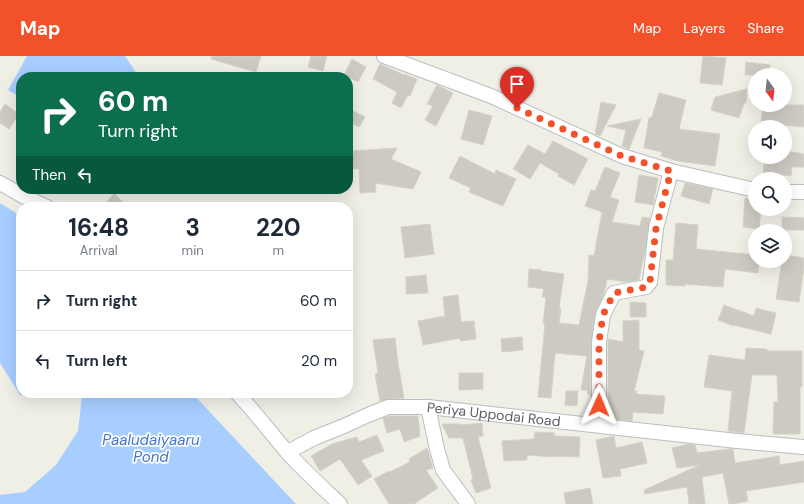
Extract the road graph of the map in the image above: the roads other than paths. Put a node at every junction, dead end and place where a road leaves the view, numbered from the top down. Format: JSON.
{"nodes":[{"id":1,"x":384,"y":56,"type":"edge"},
{"id":2,"x":671,"y":171,"type":"junction"},
{"id":3,"x":0,"y":183,"type":"edge"},
{"id":4,"x":748,"y":188,"type":"edge"},
{"id":5,"x":16,"y":192,"type":"edge"},
{"id":6,"x":792,"y":192,"type":"edge"},
{"id":7,"x":804,"y":192,"type":"edge"},
{"id":8,"x":19,"y":194,"type":"edge"},
{"id":9,"x":36,"y":202,"type":"edge"},
{"id":10,"x":242,"y":398,"type":"edge"},
{"id":11,"x":428,"y":407,"type":"junction"},
{"id":12,"x":597,"y":425,"type":"junction"},
{"id":13,"x":804,"y":447,"type":"edge"},
{"id":14,"x":288,"y":452,"type":"junction"},
{"id":15,"x":340,"y":504,"type":"edge"},
{"id":16,"x":468,"y":504,"type":"edge"}],
"edges":[{"from":1,"to":2,"type":"street"},
{"from":2,"to":4,"type":"street"},
{"from":2,"to":12,"type":"street"},
{"from":3,"to":5,"type":"street"},
{"from":6,"to":7,"type":"street"},
{"from":8,"to":9,"type":"street"},
{"from":10,"to":14,"type":"street"},
{"from":11,"to":12,"type":"street","name":"Periya Uppodai Road"},
{"from":11,"to":14,"type":"street","name":"Periya Uppodai Road"},
{"from":11,"to":16,"type":"street"},
{"from":12,"to":13,"type":"street","name":"Periya Uppodai Road"},
{"from":14,"to":15,"type":"street"}]}
